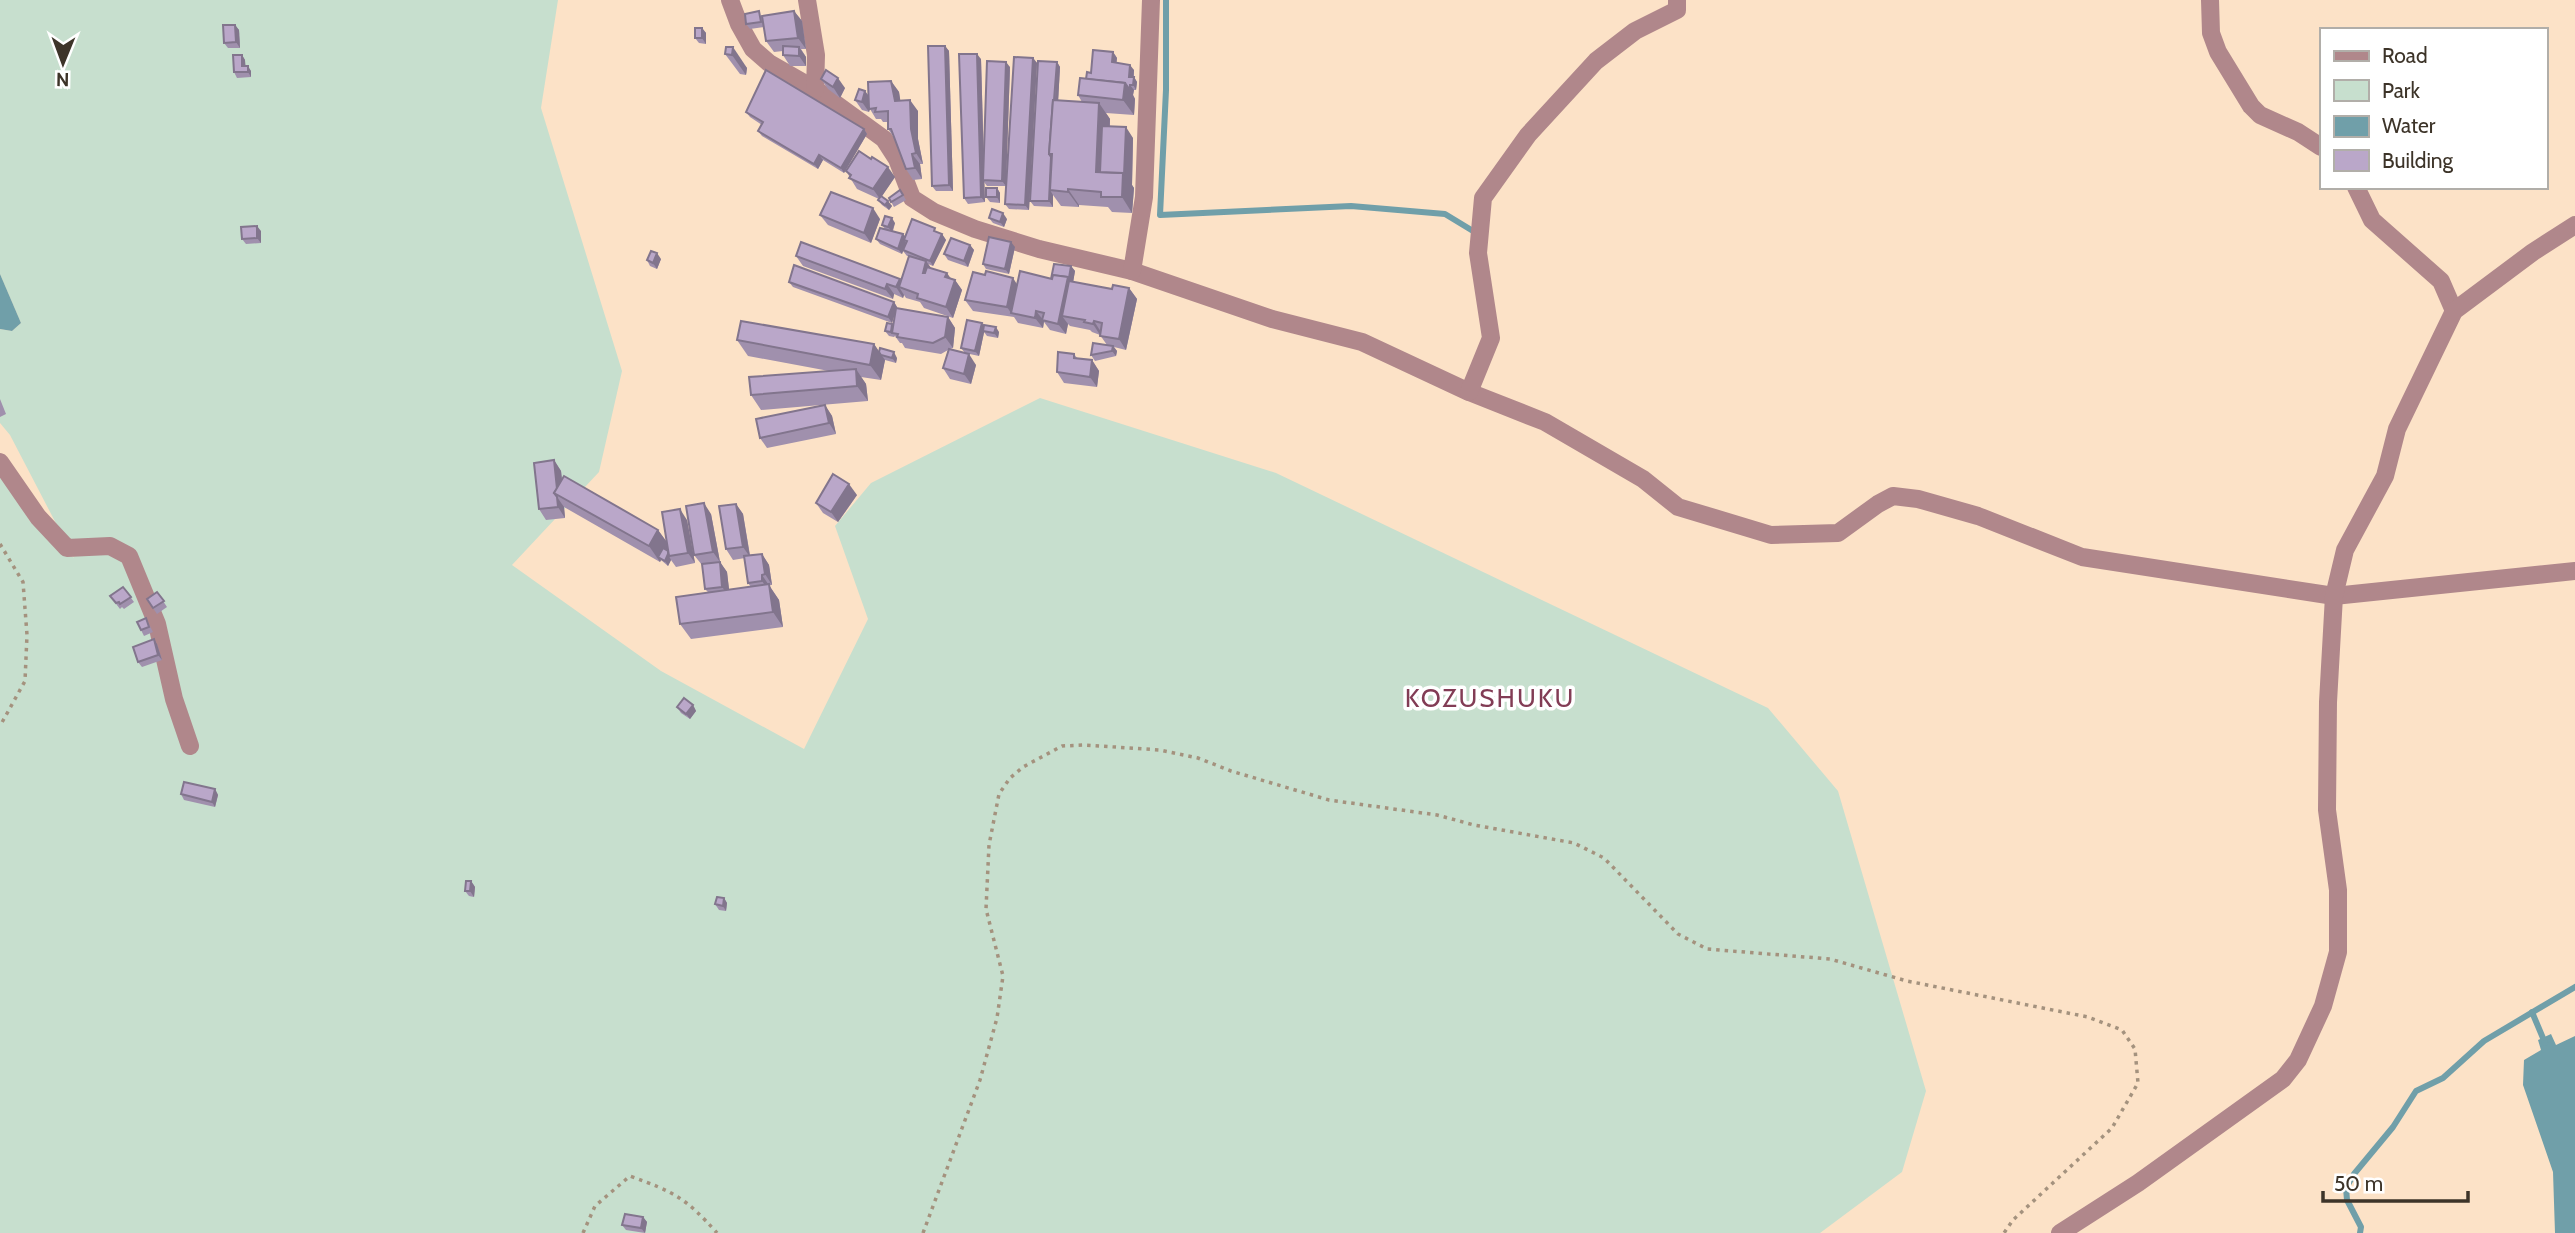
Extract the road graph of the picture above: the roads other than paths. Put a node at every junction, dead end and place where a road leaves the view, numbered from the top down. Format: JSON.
{"nodes":[{"id":1,"x":730,"y":0,"type":"edge"},
{"id":2,"x":807,"y":0,"type":"edge"},
{"id":3,"x":1151,"y":0,"type":"edge"},
{"id":4,"x":1677,"y":0,"type":"edge"},
{"id":5,"x":2210,"y":0,"type":"edge"},
{"id":6,"x":815,"y":90,"type":"junction"},
{"id":7,"x":2320,"y":146,"type":"edge"},
{"id":8,"x":2357,"y":189,"type":"edge"},
{"id":9,"x":2575,"y":225,"type":"edge"},
{"id":10,"x":1132,"y":271,"type":"junction"},
{"id":11,"x":2454,"y":311,"type":"junction"},
{"id":12,"x":1469,"y":392,"type":"junction"},
{"id":13,"x":0,"y":462,"type":"edge"},
{"id":14,"x":2575,"y":570,"type":"edge"},
{"id":15,"x":2334,"y":596,"type":"junction"},
{"id":16,"x":190,"y":746,"type":"dead end"},
{"id":17,"x":2060,"y":1233,"type":"edge"}],
"edges":[{"from":1,"to":6,"type":"street"},
{"from":2,"to":6,"type":"street"},
{"from":3,"to":10,"type":"street"},
{"from":4,"to":12,"type":"street"},
{"from":5,"to":7,"type":"street"},
{"from":6,"to":10,"type":"street"},
{"from":8,"to":11,"type":"street"},
{"from":9,"to":11,"type":"street"},
{"from":10,"to":12,"type":"street"},
{"from":11,"to":15,"type":"street"},
{"from":12,"to":15,"type":"street"},
{"from":13,"to":16,"type":"street"},
{"from":14,"to":15,"type":"street"},
{"from":15,"to":17,"type":"street"}]}
